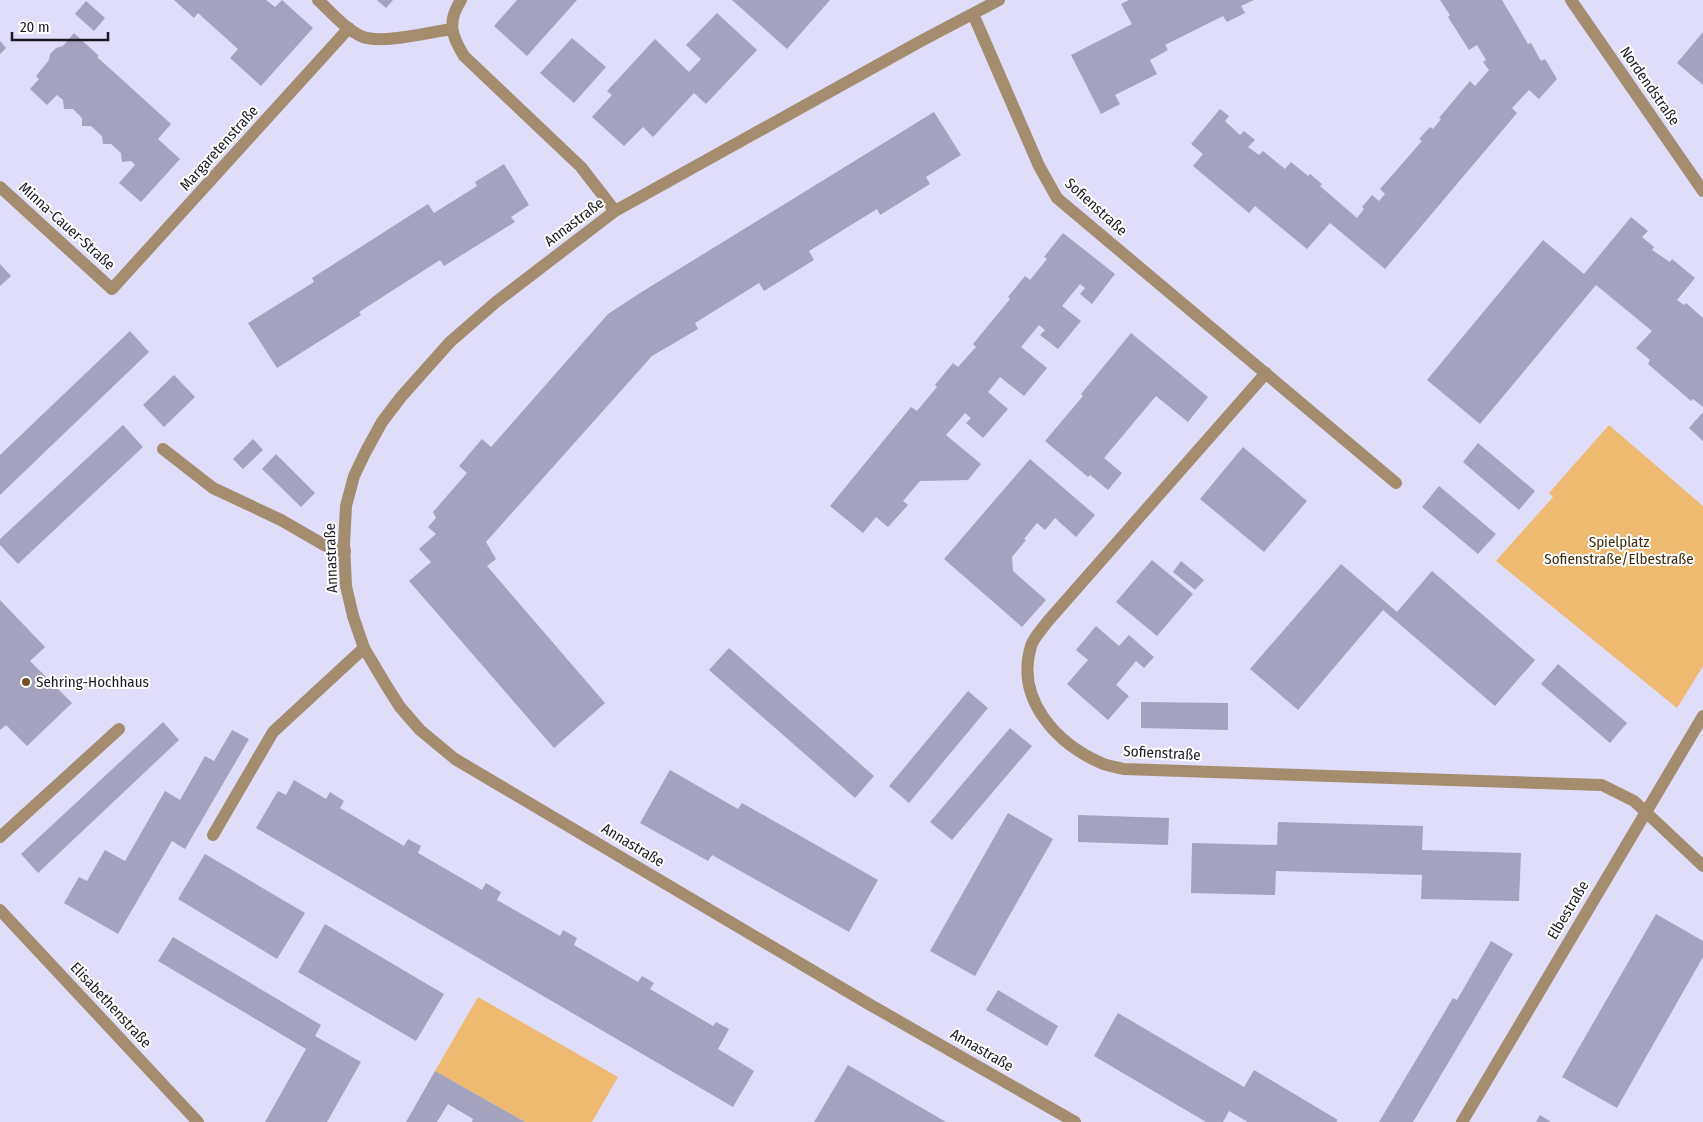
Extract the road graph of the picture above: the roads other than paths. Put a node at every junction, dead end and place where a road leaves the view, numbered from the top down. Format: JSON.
{"nodes":[{"id":1,"x":318,"y":0,"type":"edge"},
{"id":2,"x":461,"y":0,"type":"edge"},
{"id":3,"x":998,"y":0,"type":"edge"},
{"id":4,"x":1571,"y":0,"type":"edge"},
{"id":5,"x":973,"y":14,"type":"junction"},
{"id":6,"x":348,"y":28,"type":"junction"},
{"id":7,"x":452,"y":29,"type":"junction"},
{"id":8,"x":0,"y":187,"type":"edge"},
{"id":9,"x":1703,"y":191,"type":"edge"},
{"id":10,"x":615,"y":211,"type":"junction"},
{"id":11,"x":112,"y":289,"type":"joint"},
{"id":12,"x":1266,"y":373,"type":"junction"},
{"id":13,"x":163,"y":449,"type":"dead end"},
{"id":14,"x":1396,"y":483,"type":"dead end"},
{"id":15,"x":344,"y":552,"type":"junction"},
{"id":16,"x":364,"y":648,"type":"junction"},
{"id":17,"x":1703,"y":716,"type":"edge"},
{"id":18,"x":118,"y":729,"type":"dead end"},
{"id":19,"x":1645,"y":812,"type":"junction"},
{"id":20,"x":213,"y":835,"type":"dead end"},
{"id":21,"x":0,"y":837,"type":"edge"},
{"id":22,"x":1703,"y":866,"type":"edge"},
{"id":23,"x":0,"y":910,"type":"edge"},
{"id":24,"x":198,"y":1122,"type":"edge"},
{"id":25,"x":1075,"y":1122,"type":"edge"},
{"id":26,"x":1462,"y":1122,"type":"edge"}],
"edges":[{"from":1,"to":6,"type":"street"},
{"from":2,"to":7,"type":"street"},
{"from":3,"to":5,"type":"street","name":"Annastraße"},
{"from":4,"to":9,"type":"street","name":"Nordendstraße"},
{"from":5,"to":10,"type":"street","name":"Annastraße"},
{"from":5,"to":12,"type":"street","name":"Sofienstraße"},
{"from":6,"to":7,"type":"street"},
{"from":6,"to":11,"type":"street","name":"Margaretenstraße"},
{"from":7,"to":10,"type":"street"},
{"from":8,"to":11,"type":"street","name":"Minna-Cauer-Straße"},
{"from":10,"to":15,"type":"street","name":"Annastraße"},
{"from":12,"to":14,"type":"street","name":"Sofienstraße"},
{"from":12,"to":19,"type":"street","name":"Sofienstraße"},
{"from":13,"to":15,"type":"street"},
{"from":15,"to":16,"type":"street","name":"Annastraße"},
{"from":16,"to":20,"type":"street"},
{"from":16,"to":25,"type":"street","name":"Annastraße"},
{"from":17,"to":19,"type":"street","name":"Elbestraße"},
{"from":18,"to":21,"type":"street"},
{"from":19,"to":22,"type":"street","name":"Sofienstraße"},
{"from":19,"to":26,"type":"street","name":"Elbestraße"},
{"from":23,"to":24,"type":"street","name":"Elisabethenstraße"}]}
